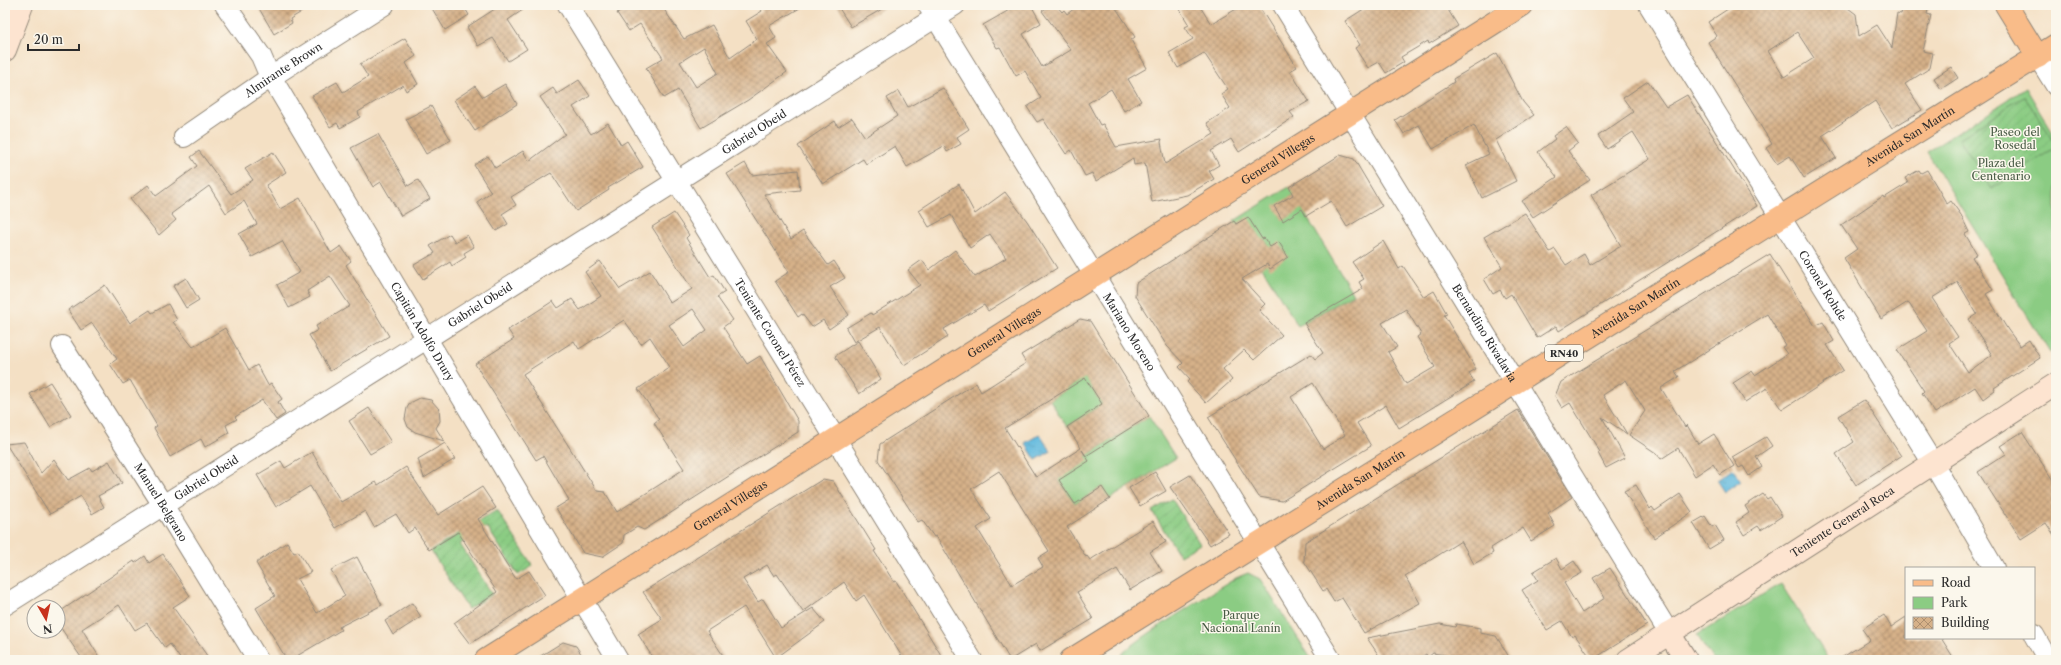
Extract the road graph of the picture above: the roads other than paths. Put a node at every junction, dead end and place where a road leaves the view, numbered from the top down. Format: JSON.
{"nodes":[{"id":1,"x":22,"y":5,"type":"edge"},
{"id":2,"x":225,"y":5,"type":"edge"},
{"id":3,"x":384,"y":5,"type":"edge"},
{"id":4,"x":568,"y":5,"type":"edge"},
{"id":5,"x":954,"y":5,"type":"edge"},
{"id":6,"x":1283,"y":5,"type":"edge"},
{"id":7,"x":1522,"y":5,"type":"edge"},
{"id":8,"x":1649,"y":5,"type":"edge"},
{"id":9,"x":2006,"y":5,"type":"edge"},
{"id":10,"x":931,"y":11,"type":"edge"},
{"id":11,"x":2056,"y":45,"type":"edge"},
{"id":12,"x":5,"y":50,"type":"edge"},
{"id":13,"x":2038,"y":56,"type":"junction"},
{"id":14,"x":271,"y":77,"type":"junction"},
{"id":15,"x":2056,"y":86,"type":"edge"},
{"id":16,"x":1350,"y":114,"type":"junction"},
{"id":17,"x":184,"y":137,"type":"dead end"},
{"id":18,"x":677,"y":180,"type":"junction"},
{"id":19,"x":1780,"y":218,"type":"junction"},
{"id":20,"x":1094,"y":276,"type":"junction"},
{"id":21,"x":426,"y":339,"type":"junction"},
{"id":22,"x":62,"y":346,"type":"dead end"},
{"id":23,"x":1515,"y":383,"type":"junction"},
{"id":24,"x":2056,"y":384,"type":"edge"},
{"id":25,"x":836,"y":439,"type":"junction"},
{"id":26,"x":1932,"y":463,"type":"junction"},
{"id":27,"x":163,"y":505,"type":"junction"},
{"id":28,"x":1259,"y":543,"type":"junction"},
{"id":29,"x":1993,"y":567,"type":"edge"},
{"id":30,"x":581,"y":600,"type":"junction"},
{"id":31,"x":5,"y":604,"type":"edge"},
{"id":32,"x":1669,"y":633,"type":"junction"},
{"id":33,"x":2035,"y":638,"type":"edge"},
{"id":34,"x":1094,"y":654,"type":"edge"},
{"id":35,"x":258,"y":660,"type":"edge"},
{"id":36,"x":486,"y":660,"type":"edge"},
{"id":37,"x":618,"y":660,"type":"edge"},
{"id":38,"x":972,"y":660,"type":"edge"},
{"id":39,"x":1072,"y":660,"type":"edge"},
{"id":40,"x":1331,"y":660,"type":"edge"},
{"id":41,"x":1628,"y":660,"type":"edge"},
{"id":42,"x":1686,"y":660,"type":"edge"},
{"id":43,"x":2048,"y":660,"type":"edge"}],
"edges":[{"from":1,"to":12,"type":"main road"},
{"from":2,"to":14,"type":"street","name":"Capitán Adolfo Drury"},
{"from":3,"to":14,"type":"street","name":"Almirante Brown"},
{"from":4,"to":18,"type":"street","name":"Teniente Coronel Pérez"},
{"from":5,"to":10,"type":"street","name":"Gabriel Obeid"},
{"from":6,"to":16,"type":"street","name":"Bernardino Rivadavia"},
{"from":7,"to":16,"type":"main road","name":"General Villegas"},
{"from":8,"to":19,"type":"street","name":"Coronel Rohde"},
{"from":9,"to":13,"type":"main road"},
{"from":10,"to":18,"type":"street","name":"Gabriel Obeid"},
{"from":10,"to":20,"type":"street","name":"Mariano Moreno"},
{"from":11,"to":13,"type":"main road","name":"Avenida San Martín","number":"RN40"},
{"from":13,"to":15,"type":"street"},
{"from":13,"to":19,"type":"main road","name":"Avenida San Martín","number":"RN40"},
{"from":14,"to":17,"type":"street","name":"Almirante Brown"},
{"from":14,"to":21,"type":"street","name":"Capitán Adolfo Drury"},
{"from":16,"to":20,"type":"main road","name":"General Villegas"},
{"from":16,"to":23,"type":"street","name":"Bernardino Rivadavia"},
{"from":18,"to":21,"type":"street","name":"Gabriel Obeid"},
{"from":18,"to":25,"type":"street","name":"Teniente Coronel Pérez"},
{"from":19,"to":23,"type":"main road","name":"Avenida San Martín","number":"RN40"},
{"from":19,"to":26,"type":"street","name":"Coronel Rohde"},
{"from":20,"to":25,"type":"main road","name":"General Villegas"},
{"from":20,"to":28,"type":"street","name":"Mariano Moreno"},
{"from":21,"to":27,"type":"street","name":"Gabriel Obeid"},
{"from":21,"to":30,"type":"street","name":"Capitán Adolfo Drury"},
{"from":22,"to":27,"type":"street","name":"Manuel Belgrano"},
{"from":23,"to":28,"type":"main road","name":"Avenida San Martín","number":"RN40"},
{"from":23,"to":32,"type":"street","name":"Bernardino Rivadavia"},
{"from":24,"to":26,"type":"main road","name":"Teniente General Roca"},
{"from":25,"to":30,"type":"main road","name":"General Villegas"},
{"from":25,"to":38,"type":"street","name":"Teniente Coronel Pérez"},
{"from":26,"to":29,"type":"street","name":"Coronel Rohde"},
{"from":26,"to":32,"type":"main road","name":"Teniente General Roca"},
{"from":27,"to":31,"type":"street","name":"Gabriel Obeid"},
{"from":27,"to":35,"type":"street","name":"Manuel Belgrano"},
{"from":28,"to":34,"type":"main road","name":"Avenida San Martín","number":"RN40"},
{"from":28,"to":40,"type":"street","name":"Mariano Moreno"},
{"from":30,"to":36,"type":"main road","name":"General Villegas"},
{"from":30,"to":37,"type":"street","name":"Capitán Adolfo Drury"},
{"from":32,"to":41,"type":"main road","name":"Teniente General Roca"},
{"from":32,"to":42,"type":"main road","name":"Bernardino Rivadavia"},
{"from":33,"to":43,"type":"street"},
{"from":34,"to":39,"type":"main road","name":"Avenida San Martín","number":"RN40"}]}
